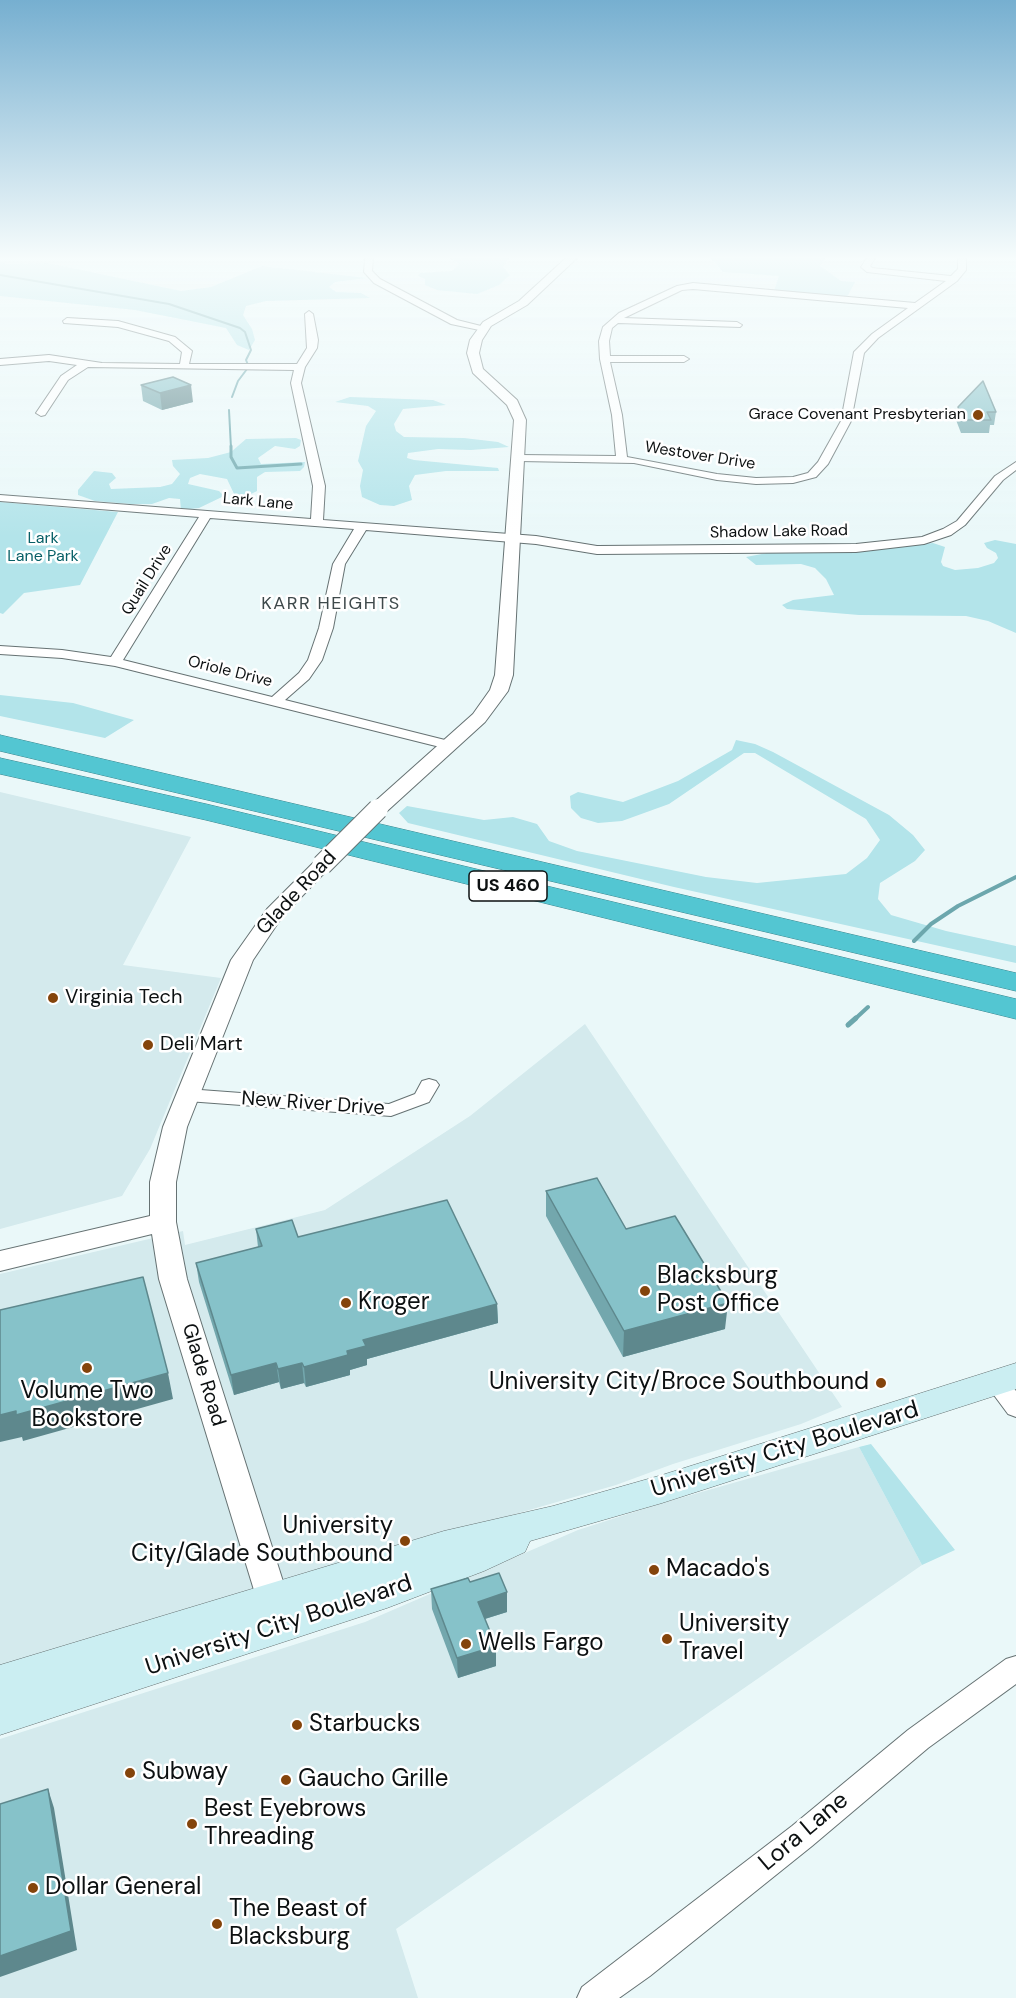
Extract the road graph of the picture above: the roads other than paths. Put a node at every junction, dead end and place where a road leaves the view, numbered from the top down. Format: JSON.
{"nodes":[{"id":1,"x":187,"y":351,"type":"edge"},
{"id":2,"x":310,"y":351,"type":"edge"},
{"id":3,"x":475,"y":351,"type":"edge"},
{"id":4,"x":605,"y":351,"type":"edge"},
{"id":5,"x":860,"y":351,"type":"edge"},
{"id":6,"x":605,"y":359,"type":"junction"},
{"id":7,"x":684,"y":359,"type":"dead end"},
{"id":8,"x":0,"y":362,"type":"edge"},
{"id":9,"x":84,"y":365,"type":"junction"},
{"id":10,"x":184,"y":367,"type":"junction"},
{"id":11,"x":300,"y":367,"type":"junction"},
{"id":12,"x":42,"y":413,"type":"dead end"},
{"id":13,"x":519,"y":458,"type":"junction"},
{"id":14,"x":622,"y":459,"type":"junction"},
{"id":15,"x":1016,"y":465,"type":"edge"},
{"id":16,"x":0,"y":498,"type":"edge"},
{"id":17,"x":207,"y":514,"type":"junction"},
{"id":18,"x":316,"y":523,"type":"junction"},
{"id":19,"x":362,"y":527,"type":"junction"},
{"id":20,"x":513,"y":539,"type":"junction"},
{"id":21,"x":0,"y":650,"type":"edge"},
{"id":22,"x":116,"y":662,"type":"junction"},
{"id":23,"x":274,"y":702,"type":"junction"},
{"id":24,"x":0,"y":743,"type":"edge"},
{"id":25,"x":448,"y":745,"type":"junction"},
{"id":26,"x":0,"y":766,"type":"edge"},
{"id":27,"x":1016,"y":982,"type":"edge"},
{"id":28,"x":1016,"y":1009,"type":"edge"},
{"id":29,"x":429,"y":1085,"type":"dead end"},
{"id":30,"x":188,"y":1095,"type":"junction"},
{"id":31,"x":163,"y":1222,"type":"junction"},
{"id":32,"x":0,"y":1261,"type":"edge"},
{"id":33,"x":1010,"y":1389,"type":"edge"},
{"id":34,"x":277,"y":1612,"type":"junction"},
{"id":35,"x":1016,"y":1668,"type":"edge"},
{"id":36,"x":0,"y":1682,"type":"edge"},
{"id":37,"x":0,"y":1717,"type":"edge"},
{"id":38,"x":593,"y":1998,"type":"edge"}],
"edges":[{"from":1,"to":10,"type":"street"},
{"from":2,"to":11,"type":"street"},
{"from":3,"to":13,"type":"street","name":"Glade Road"},
{"from":4,"to":6,"type":"street"},
{"from":5,"to":14,"type":"street","name":"Westover Drive"},
{"from":6,"to":7,"type":"street"},
{"from":6,"to":14,"type":"street"},
{"from":8,"to":9,"type":"street"},
{"from":9,"to":10,"type":"street"},
{"from":9,"to":12,"type":"street"},
{"from":10,"to":11,"type":"street"},
{"from":11,"to":18,"type":"street"},
{"from":13,"to":14,"type":"street","name":"Westover Drive"},
{"from":13,"to":20,"type":"street","name":"Glade Road"},
{"from":15,"to":20,"type":"street","name":"Shadow Lake Road"},
{"from":16,"to":17,"type":"street","name":"Lark Lane"},
{"from":17,"to":18,"type":"street","name":"Lark Lane"},
{"from":17,"to":22,"type":"street","name":"Quail Drive"},
{"from":18,"to":19,"type":"street","name":"Lark Lane"},
{"from":19,"to":20,"type":"street","name":"Lark Lane"},
{"from":19,"to":23,"type":"street"},
{"from":20,"to":25,"type":"street","name":"Glade Road"},
{"from":21,"to":22,"type":"street","name":"Oriole Drive"},
{"from":22,"to":23,"type":"street","name":"Oriole Drive"},
{"from":23,"to":25,"type":"street","name":"Oriole Drive"},
{"from":24,"to":27,"type":"highway","number":"US 460"},
{"from":25,"to":30,"type":"street","name":"Glade Road","bridge":true},
{"from":26,"to":28,"type":"highway","number":"US 460"},
{"from":29,"to":30,"type":"street","name":"New River Drive"},
{"from":30,"to":31,"type":"street","name":"Glade Road"},
{"from":31,"to":32,"type":"street"},
{"from":31,"to":34,"type":"street","name":"Glade Road"},
{"from":33,"to":34,"type":"main road","name":"University City Boulevard"},
{"from":34,"to":36,"type":"main road","name":"University City Boulevard"},
{"from":34,"to":37,"type":"main road","name":"University City Boulevard"},
{"from":35,"to":38,"type":"street","name":"Lora Lane"}]}
